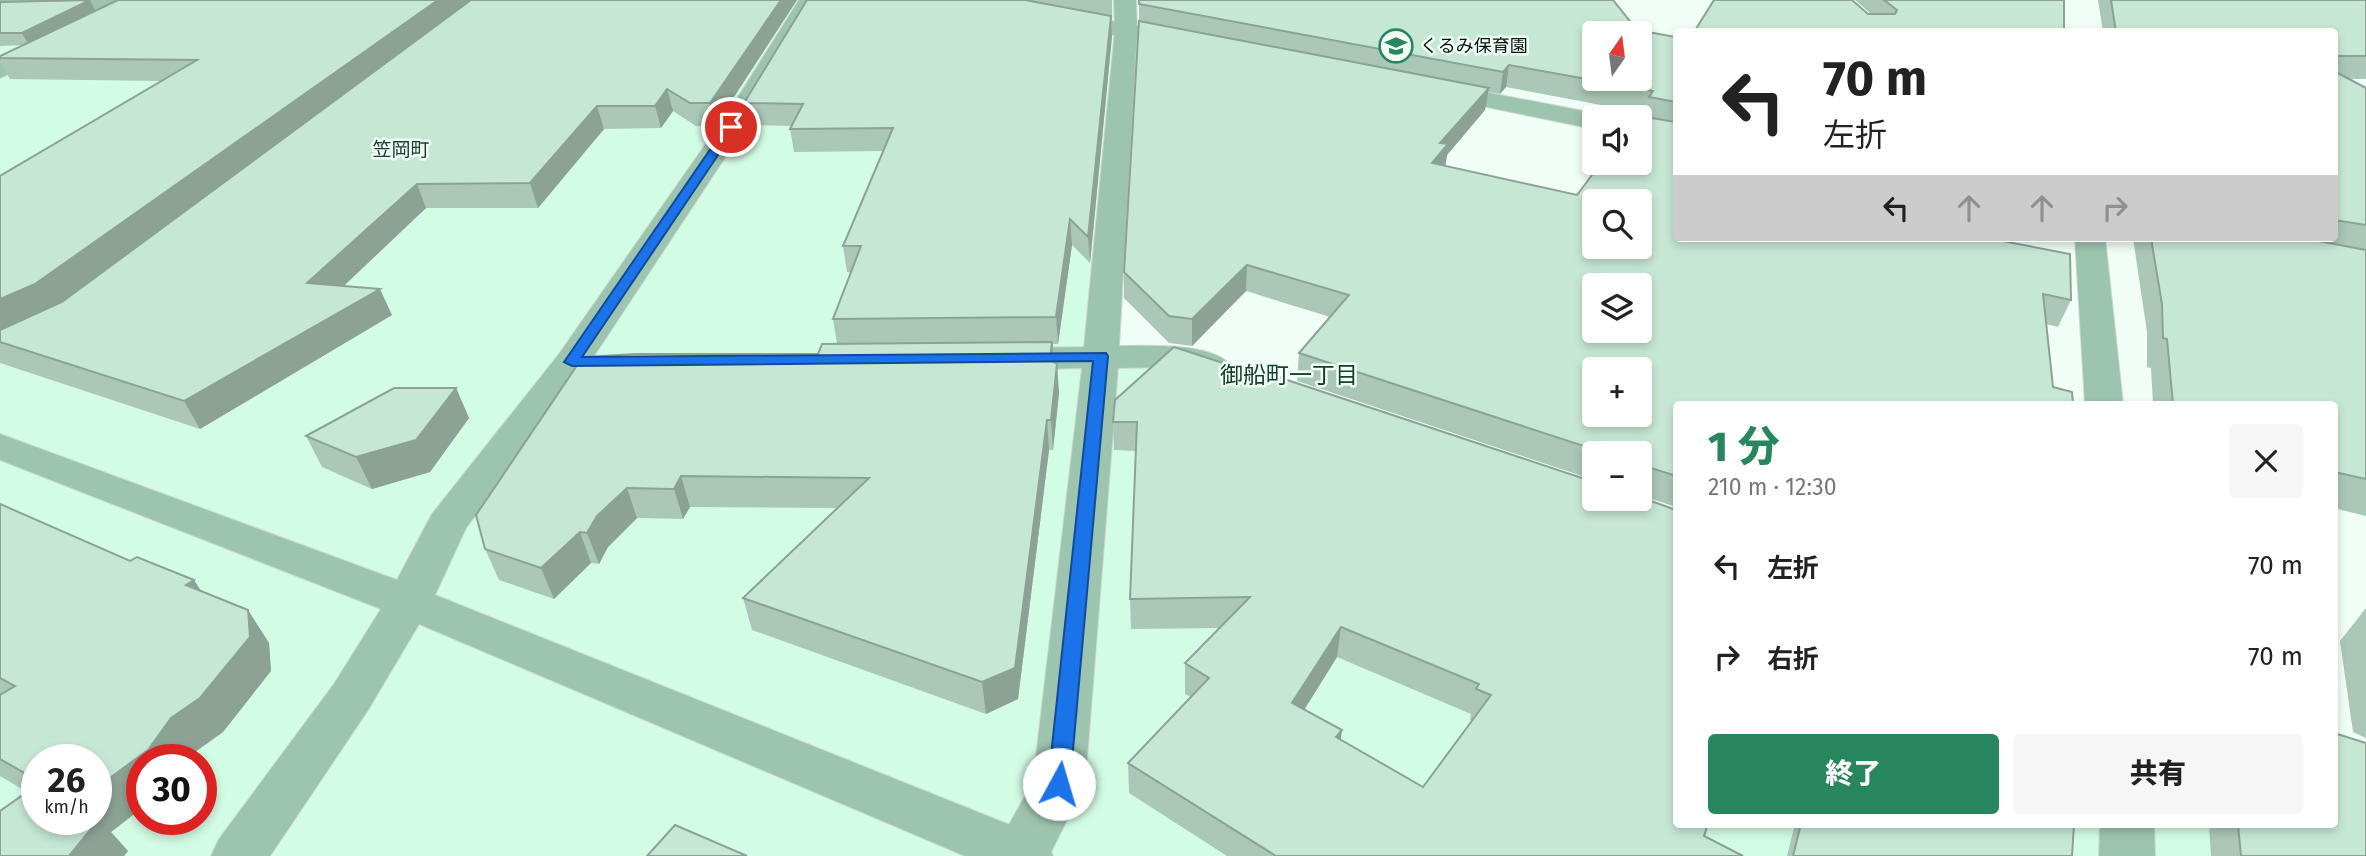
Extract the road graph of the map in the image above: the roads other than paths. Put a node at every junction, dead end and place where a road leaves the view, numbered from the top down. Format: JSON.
{"nodes":[{"id":1,"x":812,"y":0,"type":"edge"},
{"id":2,"x":971,"y":0,"type":"edge"},
{"id":3,"x":142,"y":1,"type":"edge"},
{"id":4,"x":180,"y":2,"type":"edge"},
{"id":5,"x":0,"y":5,"type":"edge"},
{"id":6,"x":1125,"y":15,"type":"edge"},
{"id":7,"x":1206,"y":46,"type":"edge"},
{"id":8,"x":0,"y":71,"type":"edge"},
{"id":9,"x":1420,"y":87,"type":"edge"},
{"id":10,"x":1582,"y":119,"type":"edge"},
{"id":11,"x":2090,"y":242,"type":"edge"},
{"id":12,"x":1101,"y":356,"type":"junction"},
{"id":13,"x":965,"y":359,"type":"edge"},
{"id":14,"x":609,"y":361,"type":"edge"},
{"id":15,"x":572,"y":362,"type":"junction"},
{"id":16,"x":1243,"y":378,"type":"edge"},
{"id":17,"x":2104,"y":401,"type":"edge"},
{"id":18,"x":0,"y":446,"type":"edge"},
{"id":19,"x":409,"y":602,"type":"junction"},
{"id":20,"x":2127,"y":828,"type":"edge"},
{"id":21,"x":1024,"y":855,"type":"edge"},
{"id":22,"x":239,"y":856,"type":"edge"},
{"id":23,"x":2127,"y":856,"type":"edge"}],
"edges":[{"from":1,"to":15,"type":"street"},
{"from":2,"to":6,"type":"street"},
{"from":3,"to":4,"type":"street"},
{"from":3,"to":5,"type":"street"},
{"from":3,"to":8,"type":"street"},
{"from":6,"to":7,"type":"street"},
{"from":6,"to":12,"type":"street"},
{"from":9,"to":10,"type":"street"},
{"from":11,"to":17,"type":"street"},
{"from":12,"to":13,"type":"street"},
{"from":12,"to":16,"type":"street"},
{"from":12,"to":21,"type":"street"},
{"from":14,"to":15,"type":"street"},
{"from":15,"to":19,"type":"street"},
{"from":18,"to":19,"type":"street"},
{"from":19,"to":21,"type":"street"},
{"from":19,"to":22,"type":"street"},
{"from":20,"to":23,"type":"street"}]}
